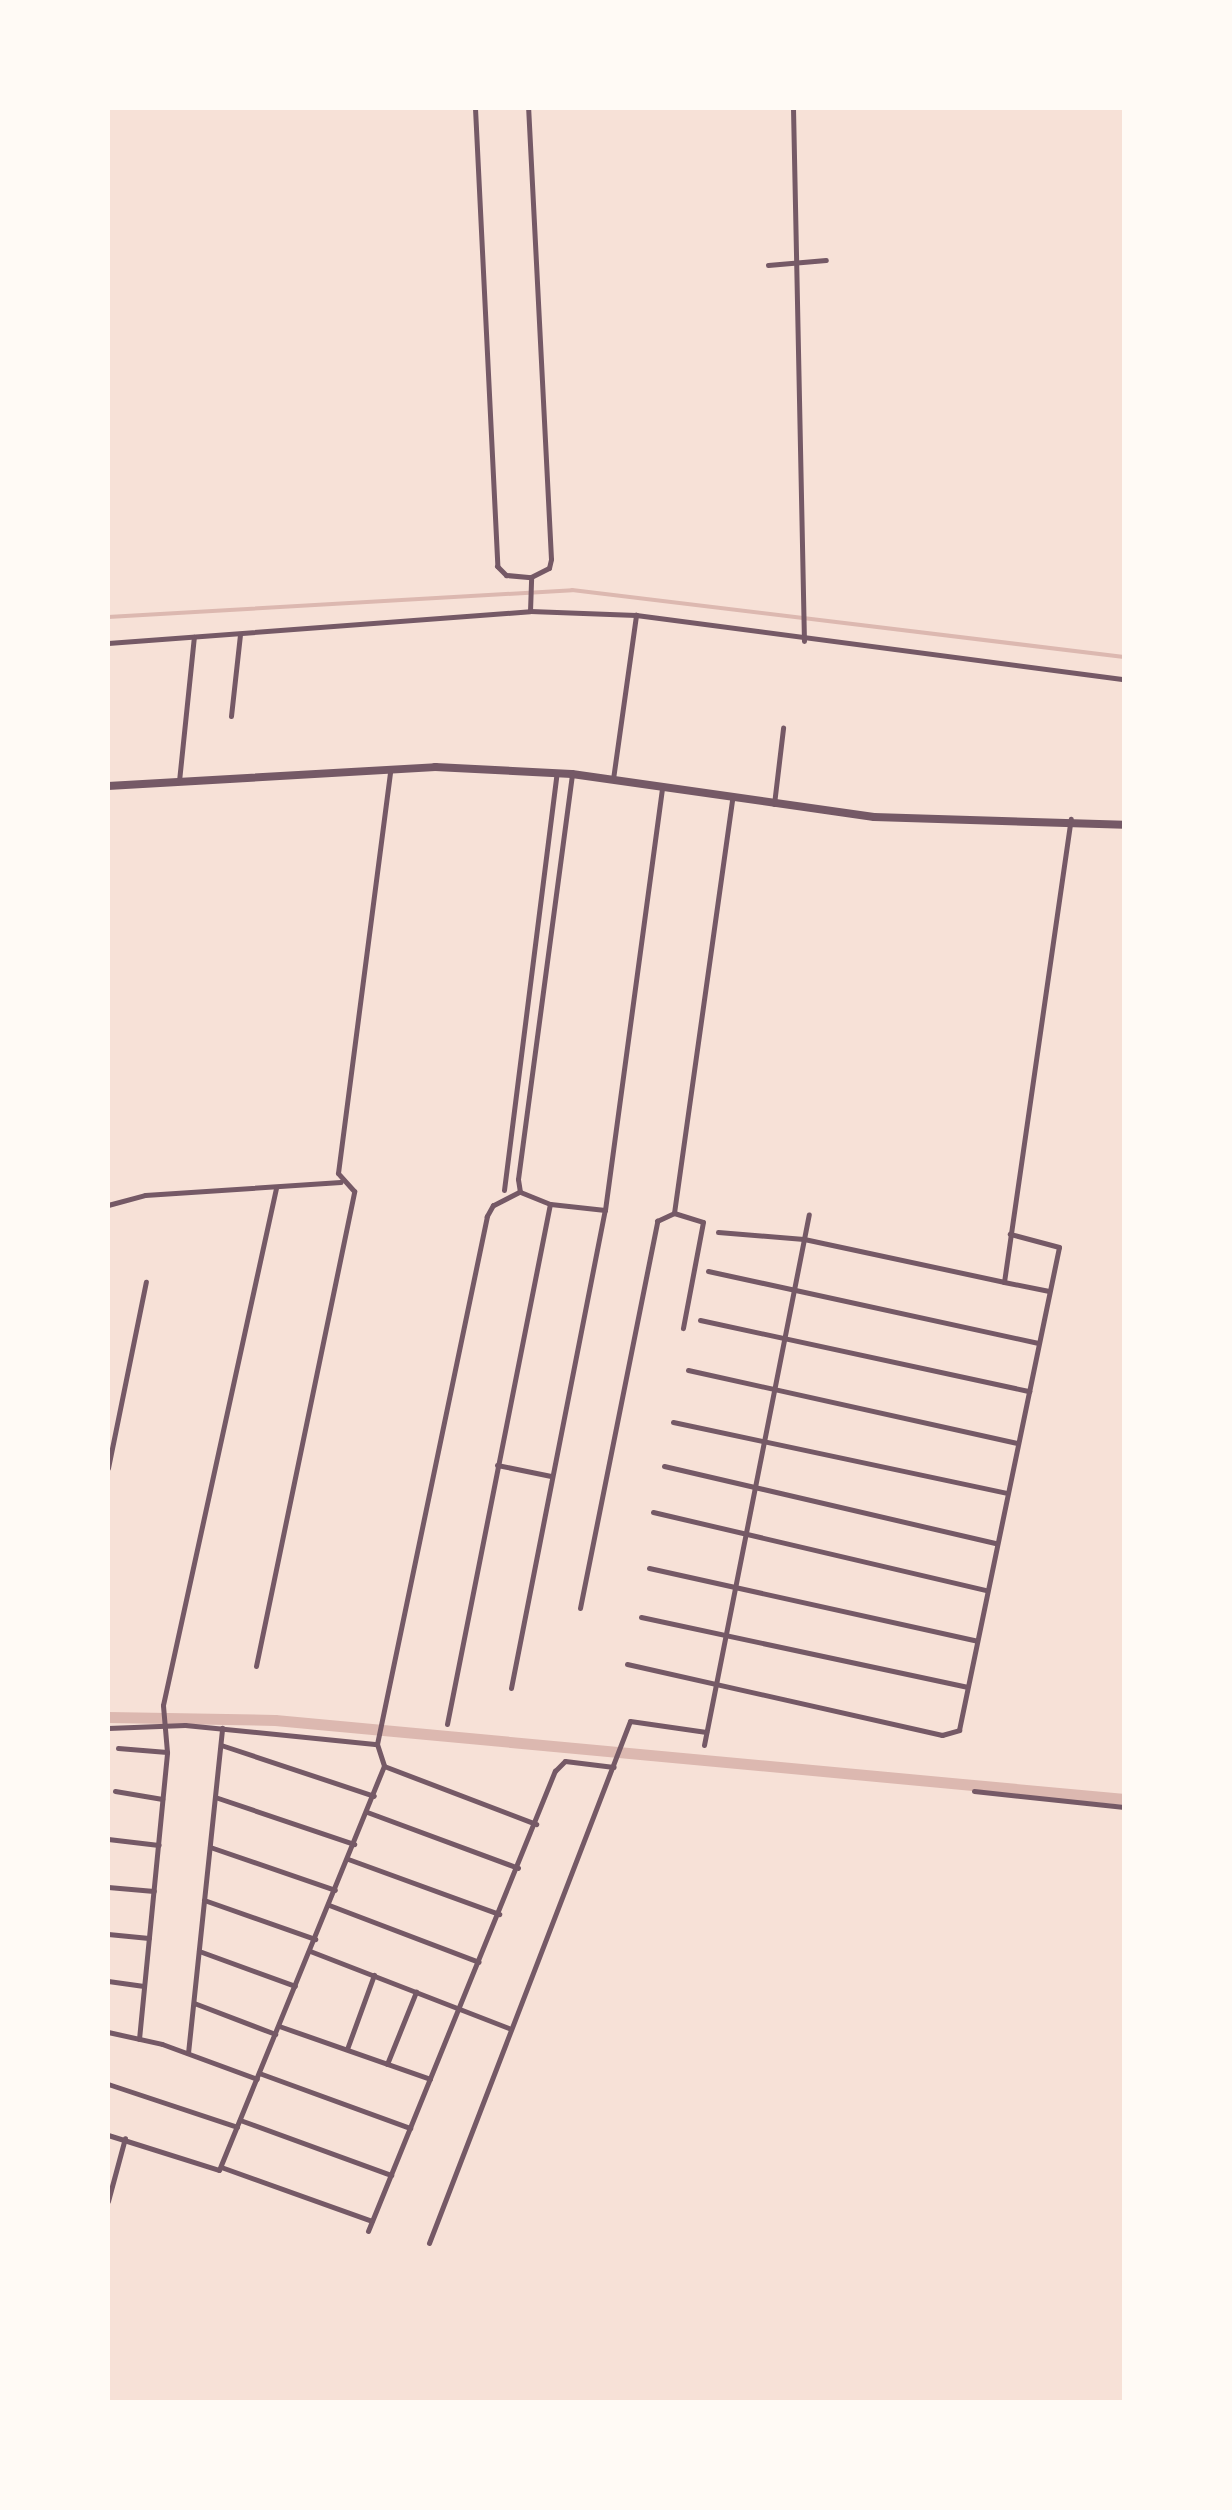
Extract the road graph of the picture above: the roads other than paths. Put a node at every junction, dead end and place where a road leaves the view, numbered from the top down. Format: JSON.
{"nodes":[{"id":1,"x":475,"y":108,"type":"edge"},
{"id":2,"x":528,"y":108,"type":"edge"},
{"id":3,"x":794,"y":108,"type":"edge"},
{"id":4,"x":826,"y":260,"type":"dead end"},
{"id":5,"x":796,"y":262,"type":"junction"},
{"id":6,"x":768,"y":265,"type":"dead end"},
{"id":7,"x":531,"y":580,"type":"junction"},
{"id":8,"x":530,"y":608,"type":"junction"},
{"id":9,"x":636,"y":616,"type":"junction"},
{"id":10,"x":240,"y":635,"type":"junction"},
{"id":11,"x":804,"y":637,"type":"junction"},
{"id":12,"x":194,"y":638,"type":"junction"},
{"id":13,"x":108,"y":643,"type":"edge"},
{"id":14,"x":1124,"y":679,"type":"edge"},
{"id":15,"x":231,"y":716,"type":"dead end"},
{"id":16,"x":783,"y":728,"type":"dead end"},
{"id":17,"x":391,"y":768,"type":"junction"},
{"id":18,"x":557,"y":772,"type":"junction"},
{"id":19,"x":572,"y":774,"type":"junction"},
{"id":20,"x":613,"y":779,"type":"junction"},
{"id":21,"x":180,"y":780,"type":"junction"},
{"id":22,"x":663,"y":784,"type":"junction"},
{"id":23,"x":108,"y":786,"type":"edge"},
{"id":24,"x":732,"y":798,"type":"junction"},
{"id":25,"x":774,"y":804,"type":"junction"},
{"id":26,"x":1071,"y":818,"type":"junction"},
{"id":27,"x":1124,"y":825,"type":"edge"},
{"id":28,"x":542,"y":894,"type":"junction"},
{"id":29,"x":556,"y":896,"type":"junction"},
{"id":30,"x":507,"y":1158,"type":"junction"},
{"id":31,"x":520,"y":1160,"type":"junction"},
{"id":32,"x":341,"y":1182,"type":"junction"},
{"id":33,"x":276,"y":1188,"type":"junction"},
{"id":34,"x":504,"y":1190,"type":"dead end"},
{"id":35,"x":520,"y":1192,"type":"junction"},
{"id":36,"x":550,"y":1204,"type":"junction"},
{"id":37,"x":108,"y":1206,"type":"edge"},
{"id":38,"x":605,"y":1210,"type":"junction"},
{"id":39,"x":674,"y":1213,"type":"junction"},
{"id":40,"x":810,"y":1214,"type":"dead end"},
{"id":41,"x":718,"y":1232,"type":"dead end"},
{"id":42,"x":1010,"y":1234,"type":"junction"},
{"id":43,"x":804,"y":1240,"type":"junction"},
{"id":44,"x":708,"y":1271,"type":"dead end"},
{"id":45,"x":146,"y":1282,"type":"dead end"},
{"id":46,"x":1004,"y":1282,"type":"junction"},
{"id":47,"x":792,"y":1289,"type":"junction"},
{"id":48,"x":1049,"y":1290,"type":"junction"},
{"id":49,"x":700,"y":1320,"type":"dead end"},
{"id":50,"x":684,"y":1328,"type":"dead end"},
{"id":51,"x":783,"y":1338,"type":"junction"},
{"id":52,"x":1038,"y":1343,"type":"junction"},
{"id":53,"x":688,"y":1370,"type":"dead end"},
{"id":54,"x":774,"y":1388,"type":"junction"},
{"id":55,"x":1029,"y":1391,"type":"junction"},
{"id":56,"x":673,"y":1422,"type":"dead end"},
{"id":57,"x":764,"y":1438,"type":"junction"},
{"id":58,"x":1017,"y":1444,"type":"junction"},
{"id":59,"x":497,"y":1465,"type":"junction"},
{"id":60,"x":664,"y":1466,"type":"dead end"},
{"id":61,"x":108,"y":1468,"type":"edge"},
{"id":62,"x":551,"y":1476,"type":"junction"},
{"id":63,"x":754,"y":1487,"type":"junction"},
{"id":64,"x":1007,"y":1493,"type":"junction"},
{"id":65,"x":654,"y":1512,"type":"dead end"},
{"id":66,"x":745,"y":1536,"type":"junction"},
{"id":67,"x":996,"y":1543,"type":"junction"},
{"id":68,"x":648,"y":1568,"type":"dead end"},
{"id":69,"x":735,"y":1586,"type":"junction"},
{"id":70,"x":986,"y":1590,"type":"junction"},
{"id":71,"x":580,"y":1608,"type":"dead end"},
{"id":72,"x":641,"y":1617,"type":"dead end"},
{"id":73,"x":726,"y":1632,"type":"junction"},
{"id":74,"x":977,"y":1641,"type":"junction"},
{"id":75,"x":627,"y":1664,"type":"dead end"},
{"id":76,"x":256,"y":1666,"type":"dead end"},
{"id":77,"x":716,"y":1684,"type":"junction"},
{"id":78,"x":967,"y":1687,"type":"junction"},
{"id":79,"x":510,"y":1688,"type":"dead end"},
{"id":80,"x":164,"y":1724,"type":"junction"},
{"id":81,"x":447,"y":1724,"type":"dead end"},
{"id":82,"x":108,"y":1728,"type":"edge"},
{"id":83,"x":222,"y":1728,"type":"junction"},
{"id":84,"x":706,"y":1732,"type":"junction"},
{"id":85,"x":377,"y":1743,"type":"junction"},
{"id":86,"x":221,"y":1745,"type":"junction"},
{"id":87,"x":704,"y":1745,"type":"dead end"},
{"id":88,"x":118,"y":1748,"type":"dead end"},
{"id":89,"x":167,"y":1752,"type":"junction"},
{"id":90,"x":615,"y":1763,"type":"junction"},
{"id":91,"x":384,"y":1766,"type":"junction"},
{"id":92,"x":116,"y":1791,"type":"dead end"},
{"id":93,"x":974,"y":1791,"type":"dead end"},
{"id":94,"x":374,"y":1796,"type":"junction"},
{"id":95,"x":216,"y":1797,"type":"junction"},
{"id":96,"x":162,"y":1799,"type":"junction"},
{"id":97,"x":1124,"y":1807,"type":"edge"},
{"id":98,"x":367,"y":1812,"type":"junction"},
{"id":99,"x":536,"y":1824,"type":"junction"},
{"id":100,"x":108,"y":1839,"type":"edge"},
{"id":101,"x":354,"y":1844,"type":"junction"},
{"id":102,"x":158,"y":1845,"type":"junction"},
{"id":103,"x":210,"y":1847,"type":"junction"},
{"id":104,"x":348,"y":1859,"type":"junction"},
{"id":105,"x":518,"y":1868,"type":"junction"},
{"id":106,"x":108,"y":1887,"type":"edge"},
{"id":107,"x":335,"y":1890,"type":"junction"},
{"id":108,"x":154,"y":1891,"type":"junction"},
{"id":109,"x":204,"y":1900,"type":"junction"},
{"id":110,"x":329,"y":1905,"type":"junction"},
{"id":111,"x":498,"y":1914,"type":"junction"},
{"id":112,"x":108,"y":1934,"type":"edge"},
{"id":113,"x":150,"y":1938,"type":"junction"},
{"id":114,"x":315,"y":1939,"type":"junction"},
{"id":115,"x":310,"y":1950,"type":"junction"},
{"id":116,"x":199,"y":1951,"type":"junction"},
{"id":117,"x":479,"y":1962,"type":"junction"},
{"id":118,"x":374,"y":1975,"type":"junction"},
{"id":119,"x":108,"y":1982,"type":"edge"},
{"id":120,"x":145,"y":1986,"type":"junction"},
{"id":121,"x":295,"y":1986,"type":"junction"},
{"id":122,"x":416,"y":1991,"type":"junction"},
{"id":123,"x":194,"y":2002,"type":"junction"},
{"id":124,"x":460,"y":2007,"type":"junction"},
{"id":125,"x":279,"y":2026,"type":"junction"},
{"id":126,"x":509,"y":2028,"type":"junction"},
{"id":127,"x":108,"y":2032,"type":"edge"},
{"id":128,"x":276,"y":2034,"type":"junction"},
{"id":129,"x":139,"y":2039,"type":"junction"},
{"id":130,"x":347,"y":2049,"type":"junction"},
{"id":131,"x":188,"y":2053,"type":"junction"},
{"id":132,"x":387,"y":2064,"type":"junction"},
{"id":133,"x":258,"y":2076,"type":"junction"},
{"id":134,"x":430,"y":2079,"type":"junction"},
{"id":135,"x":108,"y":2084,"type":"edge"},
{"id":136,"x":238,"y":2124,"type":"junction"},
{"id":137,"x":410,"y":2128,"type":"junction"},
{"id":138,"x":108,"y":2134,"type":"edge"},
{"id":139,"x":126,"y":2138,"type":"junction"},
{"id":140,"x":221,"y":2166,"type":"junction"},
{"id":141,"x":391,"y":2175,"type":"junction"},
{"id":142,"x":108,"y":2201,"type":"edge"},
{"id":143,"x":372,"y":2221,"type":"junction"},
{"id":144,"x":368,"y":2230,"type":"dead end"},
{"id":145,"x":430,"y":2243,"type":"dead end"}],
"edges":[{"from":1,"to":7,"type":"street"},
{"from":2,"to":7,"type":"street"},
{"from":3,"to":5,"type":"street"},
{"from":4,"to":5,"type":"street"},
{"from":5,"to":6,"type":"street"},
{"from":5,"to":11,"type":"street"},
{"from":7,"to":8,"type":"street"},
{"from":8,"to":9,"type":"street"},
{"from":8,"to":10,"type":"street"},
{"from":9,"to":11,"type":"street"},
{"from":9,"to":20,"type":"street"},
{"from":10,"to":12,"type":"street"},
{"from":10,"to":15,"type":"street"},
{"from":11,"to":14,"type":"street"},
{"from":12,"to":13,"type":"street"},
{"from":12,"to":21,"type":"street"},
{"from":16,"to":25,"type":"street"},
{"from":17,"to":18,"type":"street"},
{"from":17,"to":21,"type":"street"},
{"from":17,"to":32,"type":"street"},
{"from":18,"to":19,"type":"street"},
{"from":18,"to":28,"type":"street"},
{"from":19,"to":20,"type":"street"},
{"from":19,"to":29,"type":"street"},
{"from":20,"to":22,"type":"street"},
{"from":21,"to":23,"type":"street"},
{"from":22,"to":24,"type":"street"},
{"from":22,"to":38,"type":"street"},
{"from":24,"to":25,"type":"street"},
{"from":24,"to":39,"type":"street"},
{"from":25,"to":26,"type":"street"},
{"from":26,"to":27,"type":"street"},
{"from":26,"to":42,"type":"street"},
{"from":28,"to":29,"type":"street"},
{"from":28,"to":30,"type":"street"},
{"from":29,"to":31,"type":"street"},
{"from":30,"to":31,"type":"street"},
{"from":30,"to":34,"type":"street"},
{"from":31,"to":35,"type":"street"},
{"from":32,"to":33,"type":"street"},
{"from":32,"to":76,"type":"street"},
{"from":33,"to":37,"type":"street"},
{"from":33,"to":80,"type":"street"},
{"from":35,"to":36,"type":"street"},
{"from":35,"to":85,"type":"street"},
{"from":36,"to":38,"type":"street"},
{"from":36,"to":59,"type":"street"},
{"from":38,"to":62,"type":"street"},
{"from":39,"to":50,"type":"street"},
{"from":39,"to":71,"type":"street"},
{"from":40,"to":43,"type":"street"},
{"from":41,"to":43,"type":"street"},
{"from":42,"to":46,"type":"street"},
{"from":42,"to":48,"type":"street"},
{"from":43,"to":46,"type":"street"},
{"from":43,"to":47,"type":"street"},
{"from":44,"to":47,"type":"street"},
{"from":45,"to":61,"type":"street"},
{"from":46,"to":48,"type":"street"},
{"from":47,"to":51,"type":"street"},
{"from":47,"to":52,"type":"street"},
{"from":48,"to":52,"type":"street"},
{"from":49,"to":51,"type":"street"},
{"from":51,"to":54,"type":"street"},
{"from":51,"to":55,"type":"street"},
{"from":52,"to":55,"type":"street"},
{"from":53,"to":54,"type":"street"},
{"from":54,"to":57,"type":"street"},
{"from":54,"to":58,"type":"street"},
{"from":55,"to":58,"type":"street"},
{"from":56,"to":57,"type":"street"},
{"from":57,"to":63,"type":"street"},
{"from":57,"to":64,"type":"street"},
{"from":58,"to":64,"type":"street"},
{"from":59,"to":62,"type":"street"},
{"from":59,"to":81,"type":"street"},
{"from":60,"to":63,"type":"street"},
{"from":62,"to":79,"type":"street"},
{"from":63,"to":66,"type":"street"},
{"from":63,"to":67,"type":"street"},
{"from":64,"to":67,"type":"street"},
{"from":65,"to":66,"type":"street"},
{"from":66,"to":69,"type":"street"},
{"from":66,"to":70,"type":"street"},
{"from":67,"to":70,"type":"street"},
{"from":68,"to":69,"type":"street"},
{"from":69,"to":73,"type":"street"},
{"from":69,"to":74,"type":"street"},
{"from":70,"to":74,"type":"street"},
{"from":72,"to":73,"type":"street"},
{"from":73,"to":77,"type":"street"},
{"from":73,"to":78,"type":"street"},
{"from":74,"to":78,"type":"street"},
{"from":75,"to":77,"type":"street"},
{"from":77,"to":78,"type":"street"},
{"from":77,"to":84,"type":"street"},
{"from":80,"to":82,"type":"street"},
{"from":80,"to":83,"type":"street"},
{"from":80,"to":89,"type":"street"},
{"from":83,"to":85,"type":"street"},
{"from":83,"to":86,"type":"street"},
{"from":84,"to":87,"type":"street"},
{"from":84,"to":90,"type":"street"},
{"from":85,"to":91,"type":"street"},
{"from":86,"to":94,"type":"street"},
{"from":86,"to":95,"type":"street"},
{"from":88,"to":89,"type":"street"},
{"from":89,"to":96,"type":"street"},
{"from":90,"to":99,"type":"street"},
{"from":90,"to":126,"type":"street"},
{"from":91,"to":94,"type":"street"},
{"from":91,"to":99,"type":"street"},
{"from":92,"to":96,"type":"street"},
{"from":93,"to":97,"type":"street"},
{"from":94,"to":98,"type":"street"},
{"from":95,"to":101,"type":"street"},
{"from":95,"to":103,"type":"street"},
{"from":96,"to":102,"type":"street"},
{"from":98,"to":101,"type":"street"},
{"from":98,"to":105,"type":"street"},
{"from":99,"to":105,"type":"street"},
{"from":100,"to":102,"type":"street"},
{"from":101,"to":104,"type":"street"},
{"from":102,"to":108,"type":"street"},
{"from":103,"to":107,"type":"street"},
{"from":103,"to":109,"type":"street"},
{"from":104,"to":107,"type":"street"},
{"from":104,"to":111,"type":"street"},
{"from":105,"to":111,"type":"street"},
{"from":106,"to":108,"type":"street"},
{"from":107,"to":110,"type":"street"},
{"from":108,"to":113,"type":"street"},
{"from":109,"to":114,"type":"street"},
{"from":109,"to":116,"type":"street"},
{"from":110,"to":114,"type":"street"},
{"from":110,"to":117,"type":"street"},
{"from":111,"to":117,"type":"street"},
{"from":112,"to":113,"type":"street"},
{"from":113,"to":120,"type":"street"},
{"from":114,"to":115,"type":"street"},
{"from":115,"to":118,"type":"street"},
{"from":115,"to":121,"type":"street"},
{"from":116,"to":121,"type":"street"},
{"from":116,"to":123,"type":"street"},
{"from":117,"to":124,"type":"street"},
{"from":118,"to":122,"type":"street"},
{"from":118,"to":130,"type":"street"},
{"from":119,"to":120,"type":"street"},
{"from":120,"to":129,"type":"street"},
{"from":121,"to":125,"type":"street"},
{"from":122,"to":124,"type":"street"},
{"from":122,"to":132,"type":"street"},
{"from":123,"to":128,"type":"street"},
{"from":123,"to":131,"type":"street"},
{"from":124,"to":126,"type":"street"},
{"from":124,"to":134,"type":"street"},
{"from":125,"to":128,"type":"street"},
{"from":125,"to":130,"type":"street"},
{"from":126,"to":145,"type":"street"},
{"from":127,"to":129,"type":"street"},
{"from":128,"to":133,"type":"street"},
{"from":129,"to":131,"type":"street"},
{"from":130,"to":132,"type":"street"},
{"from":131,"to":133,"type":"street"},
{"from":132,"to":134,"type":"street"},
{"from":133,"to":136,"type":"street"},
{"from":133,"to":137,"type":"street"},
{"from":134,"to":137,"type":"street"},
{"from":135,"to":136,"type":"street"},
{"from":136,"to":140,"type":"street"},
{"from":136,"to":141,"type":"street"},
{"from":137,"to":141,"type":"street"},
{"from":138,"to":139,"type":"street"},
{"from":139,"to":140,"type":"street"},
{"from":139,"to":142,"type":"street"},
{"from":140,"to":143,"type":"street"},
{"from":141,"to":143,"type":"street"},
{"from":143,"to":144,"type":"street"}]}
